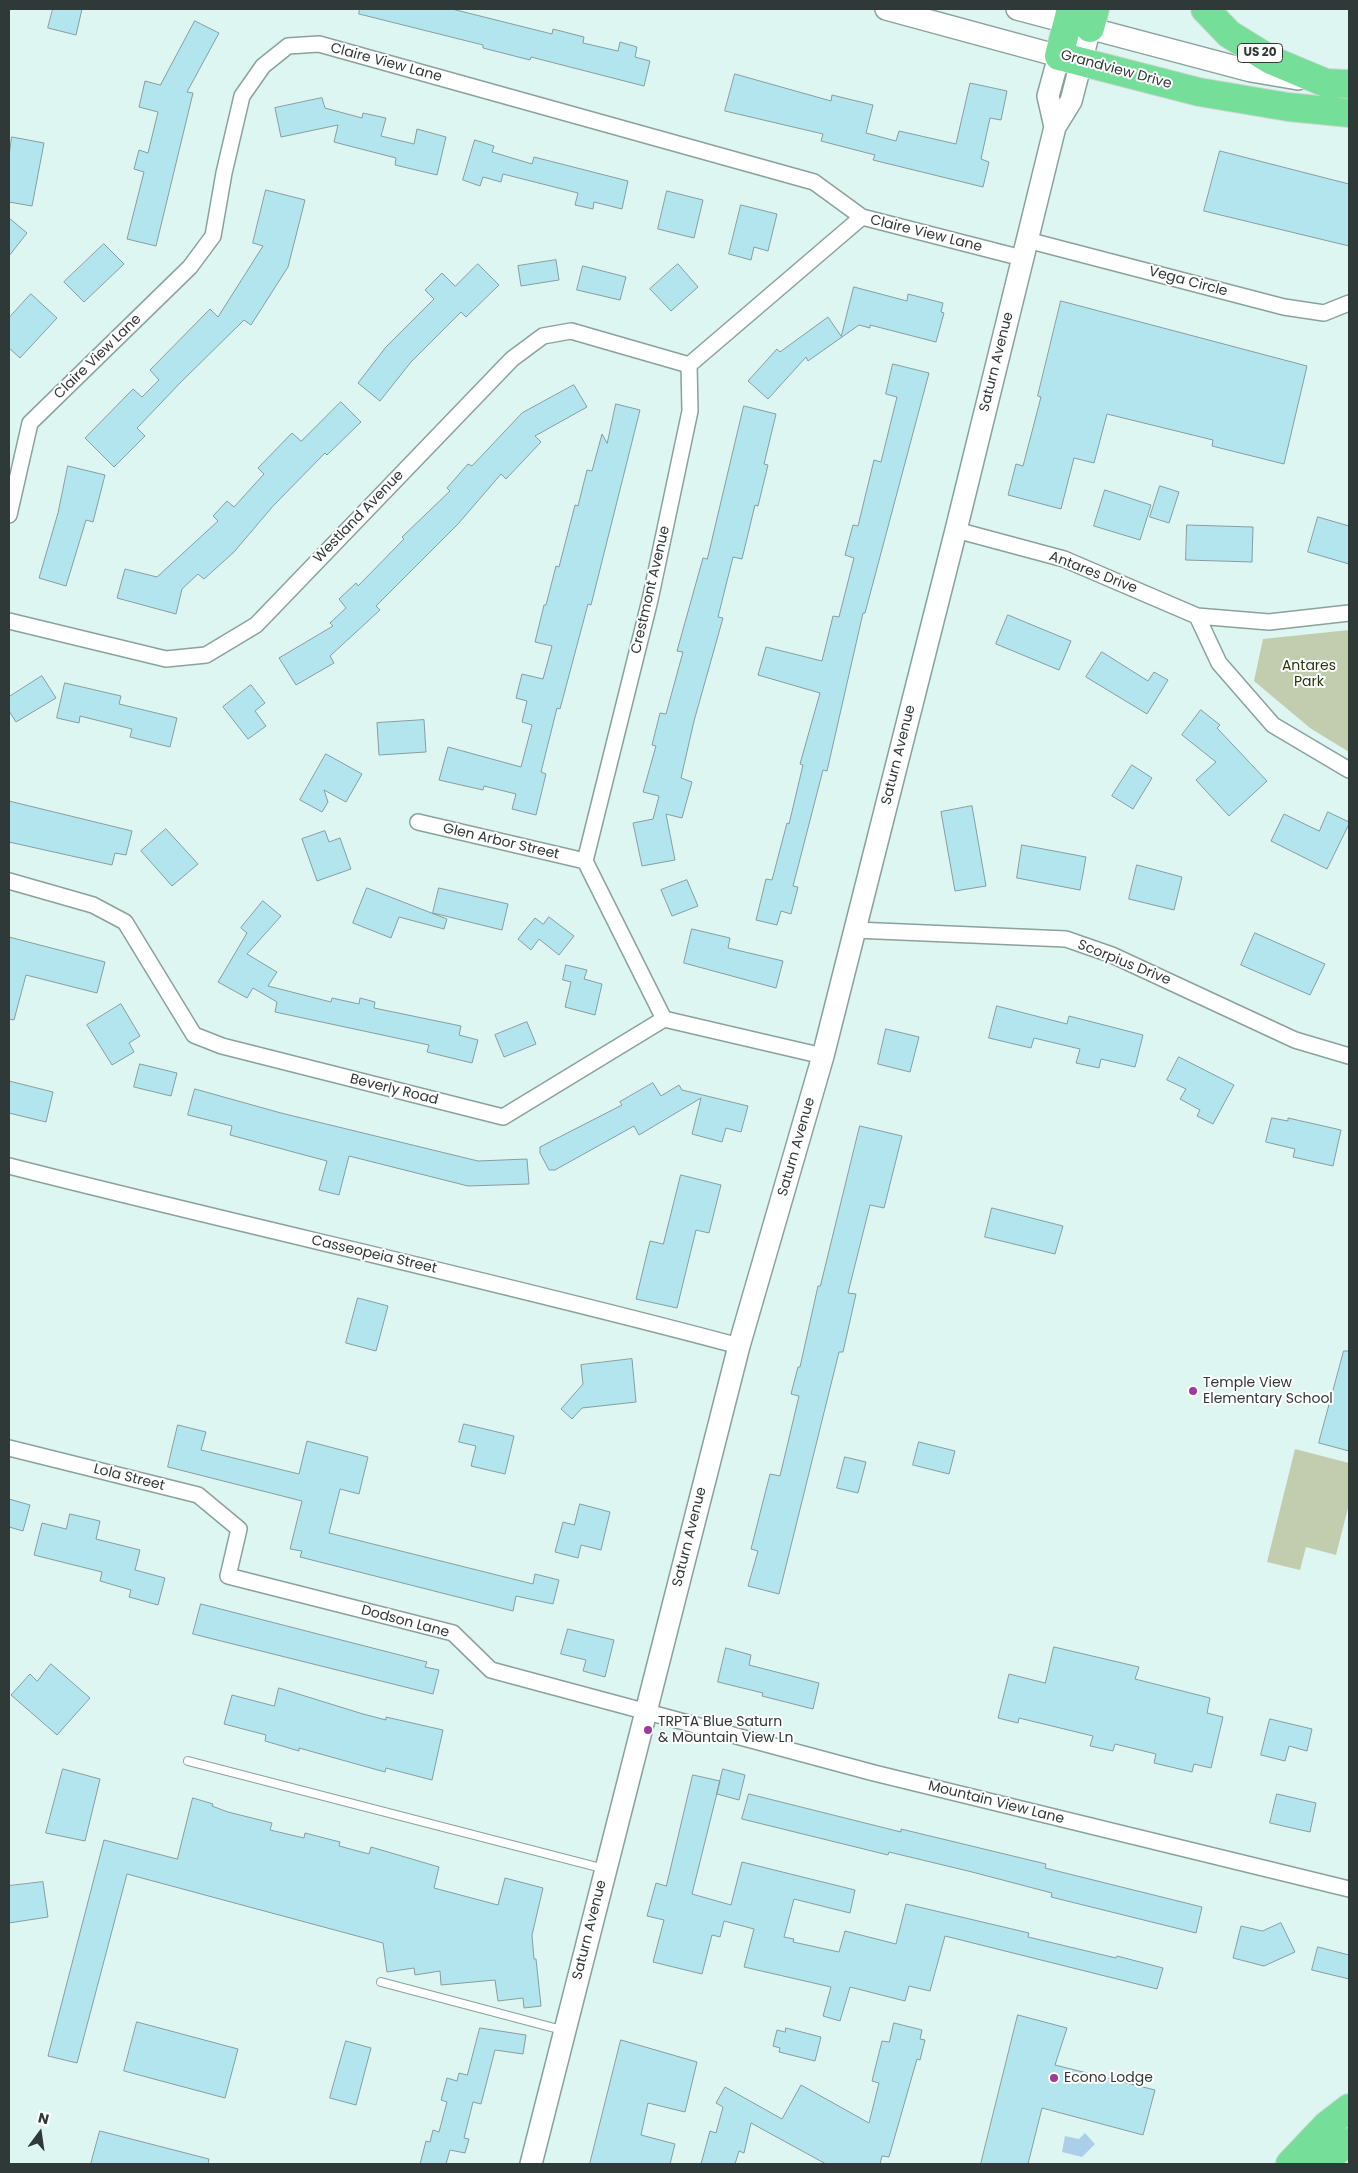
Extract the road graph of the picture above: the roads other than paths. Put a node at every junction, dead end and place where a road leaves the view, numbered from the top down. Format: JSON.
{"nodes":[{"id":1,"x":886,"y":9,"type":"edge"},
{"id":2,"x":1017,"y":9,"type":"edge"},
{"id":3,"x":1205,"y":9,"type":"edge"},
{"id":4,"x":1081,"y":17,"type":"edge"},
{"id":5,"x":1070,"y":58,"type":"junction"},
{"id":6,"x":1337,"y":84,"type":"edge"},
{"id":7,"x":1349,"y":113,"type":"edge"},
{"id":8,"x":862,"y":218,"type":"junction"},
{"id":9,"x":1024,"y":249,"type":"junction"},
{"id":10,"x":1349,"y":303,"type":"edge"},
{"id":11,"x":689,"y":365,"type":"junction"},
{"id":12,"x":9,"y":515,"type":"edge"},
{"id":13,"x":956,"y":530,"type":"junction"},
{"id":14,"x":1349,"y":613,"type":"edge"},
{"id":15,"x":1197,"y":616,"type":"junction"},
{"id":16,"x":9,"y":621,"type":"edge"},
{"id":17,"x":1349,"y":770,"type":"edge"},
{"id":18,"x":418,"y":822,"type":"dead end"},
{"id":19,"x":585,"y":861,"type":"junction"},
{"id":20,"x":9,"y":881,"type":"edge"},
{"id":21,"x":855,"y":930,"type":"junction"},
{"id":22,"x":664,"y":1019,"type":"junction"},
{"id":23,"x":823,"y":1056,"type":"junction"},
{"id":24,"x":1349,"y":1056,"type":"edge"},
{"id":25,"x":9,"y":1166,"type":"edge"},
{"id":26,"x":739,"y":1346,"type":"junction"},
{"id":27,"x":9,"y":1448,"type":"edge"},
{"id":28,"x":238,"y":1529,"type":"joint"},
{"id":29,"x":645,"y":1712,"type":"junction"},
{"id":30,"x":188,"y":1761,"type":"dead end"},
{"id":31,"x":605,"y":1869,"type":"junction"},
{"id":32,"x":1349,"y":1889,"type":"edge"},
{"id":33,"x":380,"y":1982,"type":"dead end"},
{"id":34,"x":564,"y":2031,"type":"junction"},
{"id":35,"x":1349,"y":2108,"type":"edge"},
{"id":36,"x":1349,"y":2142,"type":"edge"},
{"id":37,"x":531,"y":2164,"type":"edge"},
{"id":38,"x":1290,"y":2164,"type":"edge"},
{"id":39,"x":1318,"y":2164,"type":"edge"}],
"edges":[{"from":1,"to":5,"type":"street","name":"Grandview Drive"},
{"from":2,"to":4,"type":"street"},
{"from":3,"to":6,"type":"highway","number":"US 20"},
{"from":4,"to":5,"type":"highway"},
{"from":4,"to":6,"type":"street"},
{"from":5,"to":7,"type":"highway","name":"Grandview Drive"},
{"from":5,"to":9,"type":"street","name":"Saturn Avenue"},
{"from":8,"to":9,"type":"street","name":"Claire View Lane"},
{"from":8,"to":11,"type":"street"},
{"from":8,"to":12,"type":"street","name":"Claire View Lane"},
{"from":9,"to":10,"type":"street","name":"Vega Circle"},
{"from":9,"to":13,"type":"street","name":"Saturn Avenue"},
{"from":11,"to":16,"type":"street","name":"Westland Avenue"},
{"from":11,"to":19,"type":"street","name":"Crestmont Avenue"},
{"from":13,"to":15,"type":"street","name":"Antares Drive"},
{"from":13,"to":21,"type":"street","name":"Saturn Avenue"},
{"from":14,"to":15,"type":"street","name":"Antares Drive"},
{"from":15,"to":17,"type":"street"},
{"from":18,"to":19,"type":"street","name":"Glen Arbor Street"},
{"from":19,"to":22,"type":"street"},
{"from":20,"to":22,"type":"street","name":"Beverly Road"},
{"from":21,"to":23,"type":"street","name":"Saturn Avenue"},
{"from":21,"to":24,"type":"street","name":"Scorpius Drive"},
{"from":22,"to":23,"type":"street"},
{"from":23,"to":26,"type":"street","name":"Saturn Avenue"},
{"from":25,"to":26,"type":"street","name":"Casseopeia Street"},
{"from":26,"to":29,"type":"street","name":"Saturn Avenue"},
{"from":27,"to":28,"type":"street","name":"Lola Street"},
{"from":28,"to":29,"type":"street","name":"Dodson Lane"},
{"from":29,"to":31,"type":"street","name":"Saturn Avenue"},
{"from":29,"to":32,"type":"street","name":"Mountain View Lane"},
{"from":30,"to":31,"type":"lane"},
{"from":31,"to":34,"type":"street","name":"Saturn Avenue"},
{"from":33,"to":34,"type":"lane"},
{"from":34,"to":37,"type":"street","name":"Saturn Avenue"},
{"from":35,"to":38,"type":"highway"},
{"from":36,"to":39,"type":"highway"}]}
